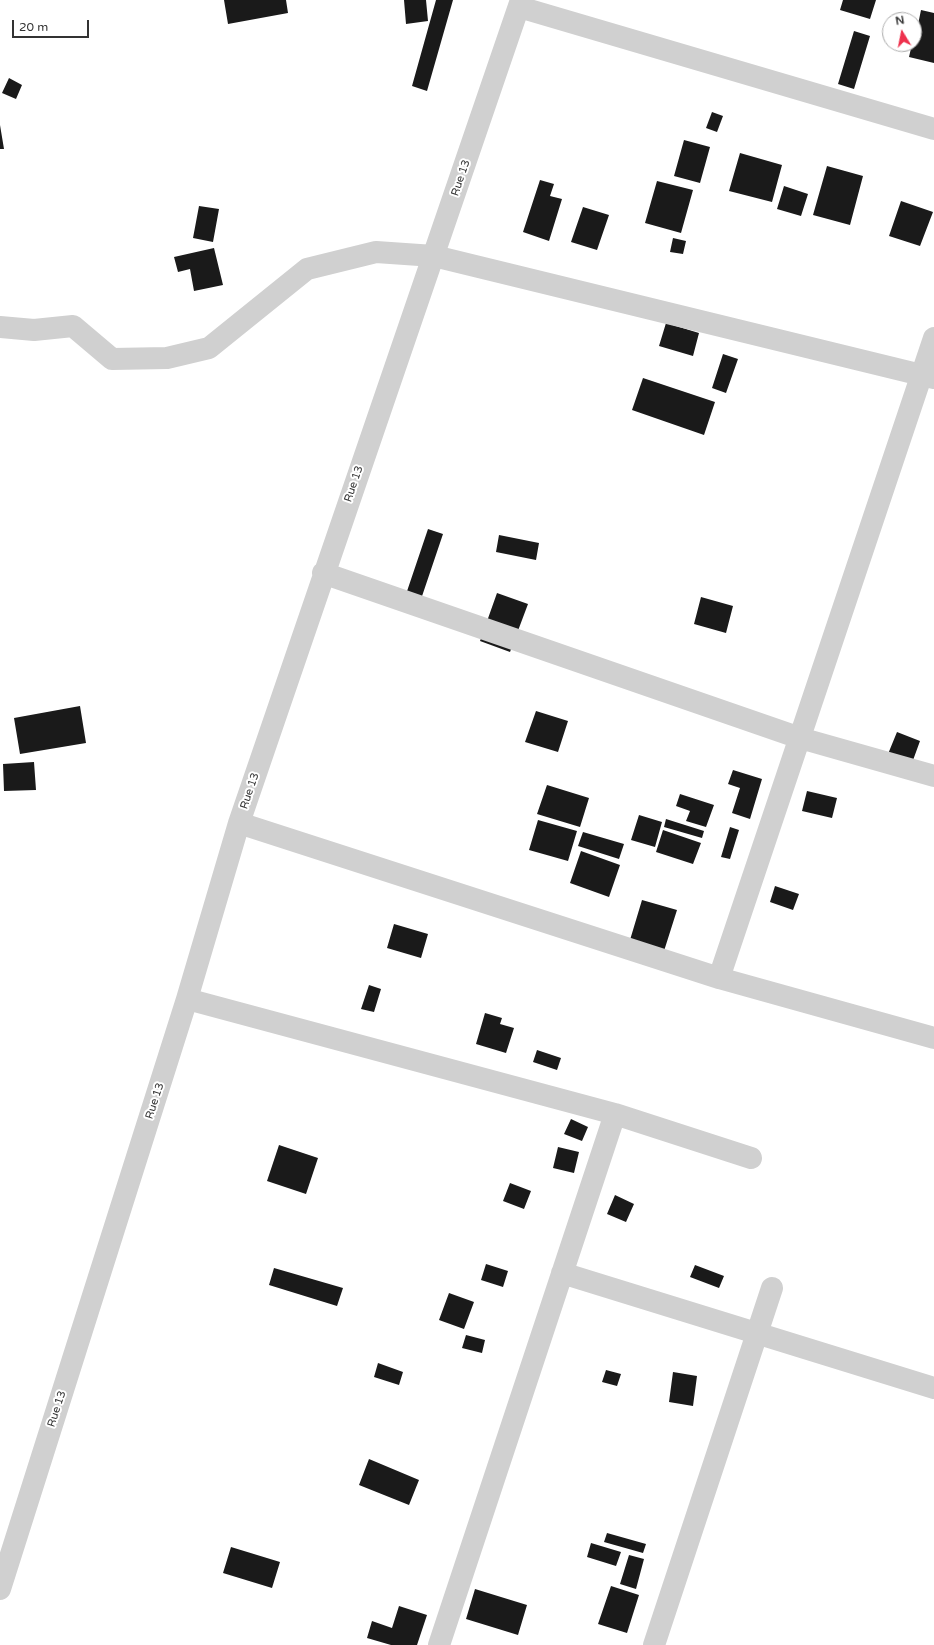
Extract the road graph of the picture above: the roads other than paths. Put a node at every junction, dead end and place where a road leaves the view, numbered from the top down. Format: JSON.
{"nodes":[{"id":1,"x":520,"y":3,"type":"edge"},
{"id":2,"x":934,"y":129,"type":"edge"},
{"id":3,"x":434,"y":256,"type":"junction"},
{"id":4,"x":0,"y":327,"type":"edge"},
{"id":5,"x":934,"y":338,"type":"edge"},
{"id":6,"x":928,"y":376,"type":"edge"},
{"id":7,"x":323,"y":573,"type":"junction"},
{"id":8,"x":800,"y":738,"type":"junction"},
{"id":9,"x":934,"y":776,"type":"edge"},
{"id":10,"x":239,"y":823,"type":"junction"},
{"id":11,"x":719,"y":978,"type":"junction"},
{"id":12,"x":187,"y":999,"type":"junction"},
{"id":13,"x":934,"y":1038,"type":"edge"},
{"id":14,"x":615,"y":1114,"type":"junction"},
{"id":15,"x":750,"y":1158,"type":"dead end"},
{"id":16,"x":562,"y":1273,"type":"junction"},
{"id":17,"x":772,"y":1288,"type":"dead end"},
{"id":18,"x":757,"y":1334,"type":"junction"},
{"id":19,"x":934,"y":1388,"type":"edge"},
{"id":20,"x":0,"y":1589,"type":"edge"},
{"id":21,"x":439,"y":1645,"type":"edge"},
{"id":22,"x":654,"y":1645,"type":"edge"}],
"edges":[{"from":1,"to":2,"type":"street"},
{"from":1,"to":3,"type":"street","name":"Rue 13"},
{"from":3,"to":4,"type":"street"},
{"from":3,"to":6,"type":"street"},
{"from":3,"to":7,"type":"street","name":"Rue 13"},
{"from":5,"to":6,"type":"street"},
{"from":6,"to":8,"type":"street"},
{"from":7,"to":8,"type":"street"},
{"from":7,"to":10,"type":"street","name":"Rue 13"},
{"from":8,"to":9,"type":"street"},
{"from":8,"to":11,"type":"street"},
{"from":10,"to":11,"type":"street"},
{"from":10,"to":12,"type":"street","name":"Rue 13"},
{"from":11,"to":13,"type":"street"},
{"from":12,"to":14,"type":"street"},
{"from":12,"to":20,"type":"street","name":"Rue 13"},
{"from":14,"to":15,"type":"street"},
{"from":14,"to":16,"type":"street"},
{"from":16,"to":18,"type":"street"},
{"from":16,"to":21,"type":"street"},
{"from":17,"to":18,"type":"street"},
{"from":18,"to":19,"type":"street"},
{"from":18,"to":22,"type":"street"}]}
